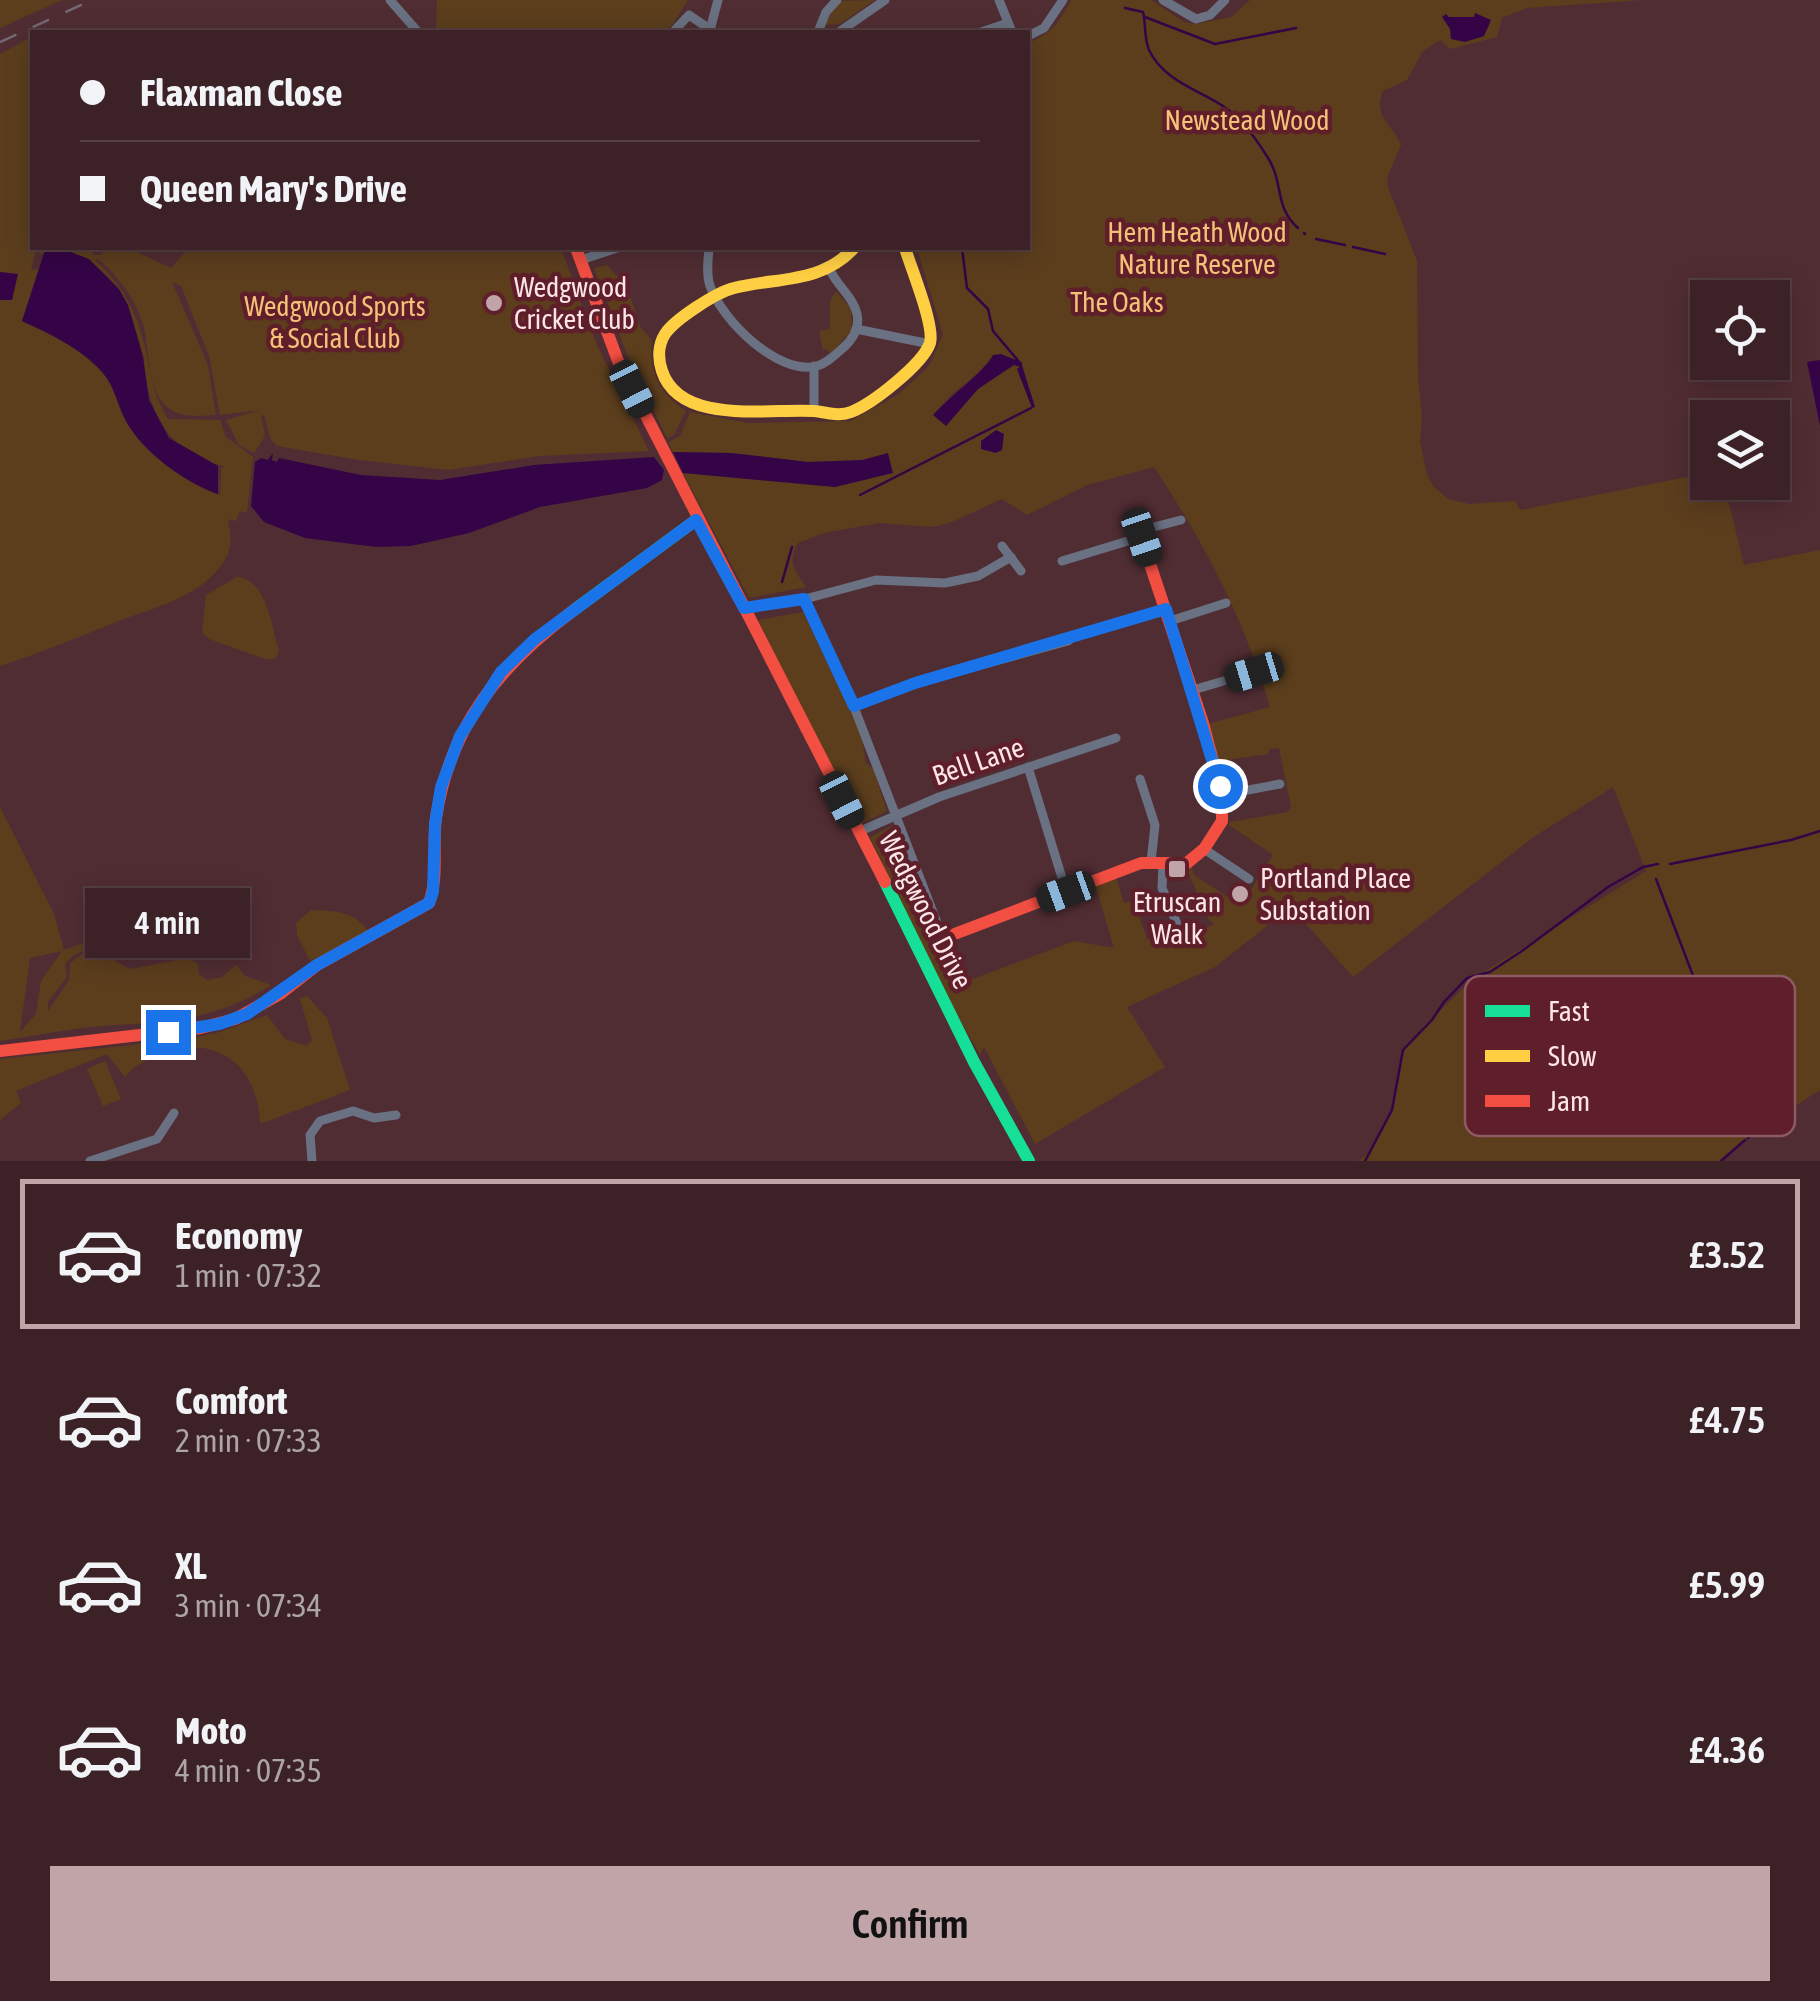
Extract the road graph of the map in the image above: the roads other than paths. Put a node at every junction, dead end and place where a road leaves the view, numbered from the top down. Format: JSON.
{"nodes":[{"id":1,"x":390,"y":0,"type":"edge"},
{"id":2,"x":718,"y":0,"type":"edge"},
{"id":3,"x":836,"y":0,"type":"edge"},
{"id":4,"x":885,"y":0,"type":"edge"},
{"id":5,"x":999,"y":0,"type":"edge"},
{"id":6,"x":1064,"y":0,"type":"edge"},
{"id":7,"x":1163,"y":0,"type":"edge"},
{"id":8,"x":1225,"y":0,"type":"edge"},
{"id":9,"x":1010,"y":28,"type":"edge"},
{"id":10,"x":416,"y":30,"type":"edge"},
{"id":11,"x":675,"y":30,"type":"edge"},
{"id":12,"x":710,"y":30,"type":"edge"},
{"id":13,"x":712,"y":30,"type":"edge"},
{"id":14,"x":819,"y":30,"type":"edge"},
{"id":15,"x":842,"y":30,"type":"edge"},
{"id":16,"x":1030,"y":35,"type":"edge"},
{"id":17,"x":709,"y":250,"type":"edge"},
{"id":18,"x":852,"y":250,"type":"edge"},
{"id":19,"x":907,"y":250,"type":"edge"},
{"id":20,"x":579,"y":254,"type":"edge"},
{"id":21,"x":828,"y":268,"type":"junction"},
{"id":22,"x":716,"y":296,"type":"junction"},
{"id":23,"x":856,"y":330,"type":"junction"},
{"id":24,"x":930,"y":344,"type":"junction"},
{"id":25,"x":814,"y":366,"type":"junction"},
{"id":26,"x":814,"y":411,"type":"junction"},
{"id":27,"x":696,"y":520,"type":"junction"},
{"id":28,"x":1182,"y":520,"type":"dead end"},
{"id":29,"x":1142,"y":537,"type":"junction"},
{"id":30,"x":1002,"y":546,"type":"dead end"},
{"id":31,"x":1010,"y":558,"type":"junction"},
{"id":32,"x":1062,"y":561,"type":"dead end"},
{"id":33,"x":1021,"y":571,"type":"dead end"},
{"id":34,"x":804,"y":599,"type":"junction"},
{"id":35,"x":1226,"y":602,"type":"dead end"},
{"id":36,"x":744,"y":608,"type":"junction"},
{"id":37,"x":1168,"y":615,"type":"junction"},
{"id":38,"x":1254,"y":672,"type":"dead end"},
{"id":39,"x":1193,"y":690,"type":"junction"},
{"id":40,"x":854,"y":706,"type":"junction"},
{"id":41,"x":1116,"y":738,"type":"dead end"},
{"id":42,"x":1028,"y":767,"type":"junction"},
{"id":43,"x":1140,"y":780,"type":"dead end"},
{"id":44,"x":1280,"y":784,"type":"dead end"},
{"id":45,"x":1222,"y":794,"type":"junction"},
{"id":46,"x":896,"y":816,"type":"junction"},
{"id":47,"x":858,"y":832,"type":"junction"},
{"id":48,"x":1204,"y":849,"type":"junction"},
{"id":49,"x":1157,"y":863,"type":"junction"},
{"id":50,"x":1249,"y":878,"type":"dead end"},
{"id":51,"x":1066,"y":892,"type":"junction"},
{"id":52,"x":1178,"y":934,"type":"dead end"},
{"id":53,"x":944,"y":938,"type":"junction"},
{"id":54,"x":958,"y":978,"type":"dead end"},
{"id":55,"x":0,"y":1051,"type":"edge"},
{"id":56,"x":174,"y":1113,"type":"dead end"},
{"id":57,"x":396,"y":1114,"type":"dead end"},
{"id":58,"x":90,"y":1161,"type":"edge"},
{"id":59,"x":312,"y":1161,"type":"edge"},
{"id":60,"x":1029,"y":1161,"type":"edge"}],
"edges":[{"from":1,"to":10,"type":"street"},
{"from":2,"to":13,"type":"street"},
{"from":3,"to":14,"type":"street"},
{"from":4,"to":15,"type":"street"},
{"from":5,"to":9,"type":"street"},
{"from":6,"to":16,"type":"street"},
{"from":7,"to":8,"type":"street"},
{"from":11,"to":12,"type":"street"},
{"from":17,"to":22,"type":"street"},
{"from":18,"to":21,"type":"street"},
{"from":19,"to":24,"type":"street"},
{"from":20,"to":27,"type":"street","name":"Wedgwood Drive"},
{"from":21,"to":22,"type":"street"},
{"from":21,"to":23,"type":"street"},
{"from":22,"to":25,"type":"street"},
{"from":22,"to":26,"type":"street"},
{"from":23,"to":24,"type":"street"},
{"from":23,"to":25,"type":"street"},
{"from":24,"to":26,"type":"street"},
{"from":25,"to":26,"type":"street"},
{"from":27,"to":36,"type":"street","name":"Wedgwood Drive"},
{"from":27,"to":55,"type":"street"},
{"from":28,"to":29,"type":"street"},
{"from":29,"to":32,"type":"street"},
{"from":29,"to":37,"type":"street"},
{"from":30,"to":31,"type":"street"},
{"from":31,"to":33,"type":"street"},
{"from":31,"to":34,"type":"street"},
{"from":34,"to":36,"type":"street"},
{"from":34,"to":40,"type":"street"},
{"from":35,"to":37,"type":"street"},
{"from":36,"to":47,"type":"street","name":"Wedgwood Drive"},
{"from":37,"to":39,"type":"street"},
{"from":37,"to":40,"type":"street"},
{"from":38,"to":39,"type":"street"},
{"from":39,"to":45,"type":"street"},
{"from":40,"to":46,"type":"street"},
{"from":41,"to":42,"type":"street","name":"Bell Lane"},
{"from":42,"to":46,"type":"street","name":"Bell Lane"},
{"from":42,"to":51,"type":"street"},
{"from":43,"to":49,"type":"street"},
{"from":44,"to":45,"type":"street"},
{"from":45,"to":48,"type":"street"},
{"from":46,"to":47,"type":"street","name":"Bell Lane"},
{"from":46,"to":53,"type":"street"},
{"from":47,"to":60,"type":"street","name":"Wedgwood Drive"},
{"from":48,"to":49,"type":"street"},
{"from":48,"to":50,"type":"street"},
{"from":49,"to":51,"type":"street"},
{"from":49,"to":52,"type":"street"},
{"from":51,"to":53,"type":"street"},
{"from":53,"to":54,"type":"street"},
{"from":56,"to":58,"type":"street"},
{"from":57,"to":59,"type":"street"}]}
